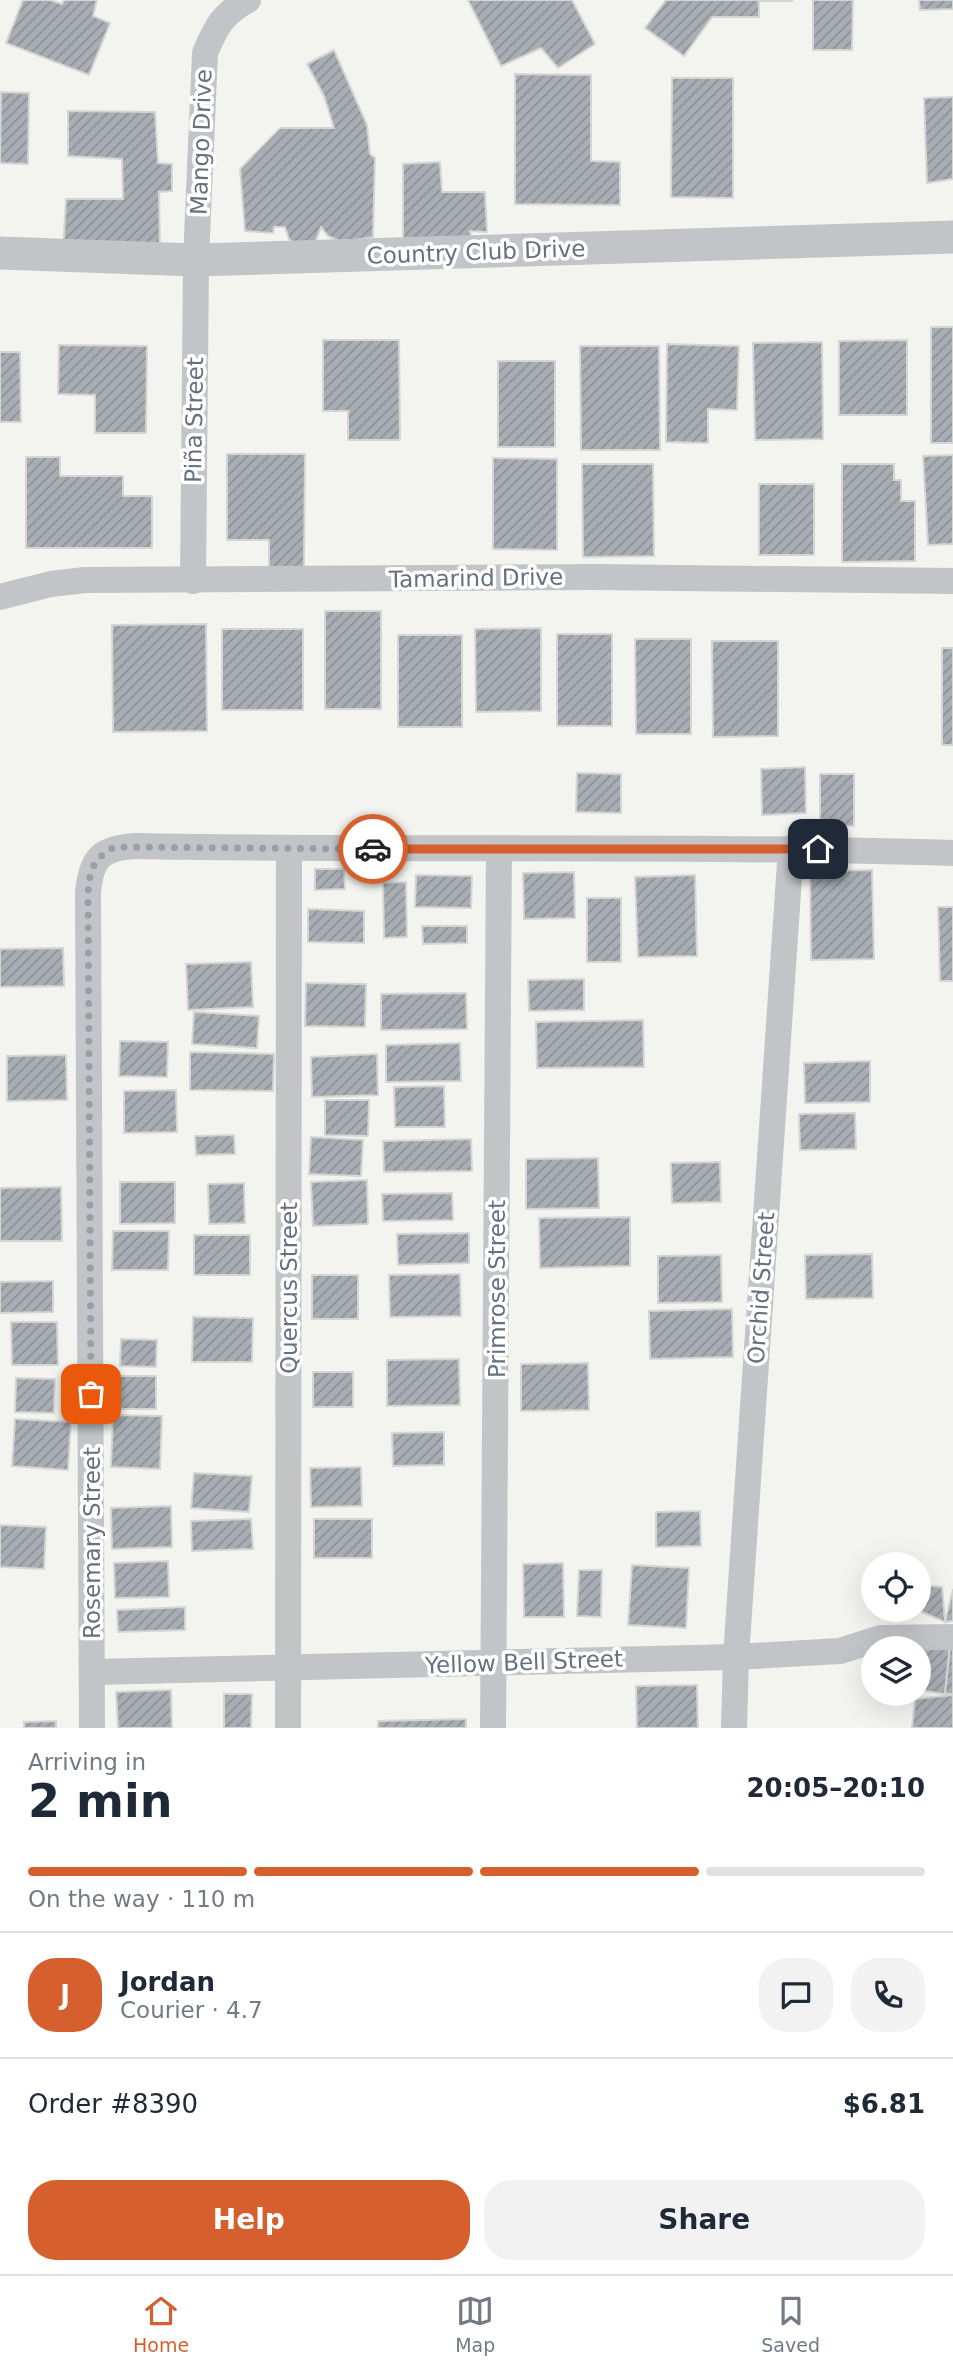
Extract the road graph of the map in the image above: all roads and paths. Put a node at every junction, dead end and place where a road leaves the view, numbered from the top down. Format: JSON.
{"nodes":[{"id":1,"x":248,"y":0,"type":"edge"},
{"id":2,"x":953,"y":237,"type":"edge"},
{"id":3,"x":0,"y":253,"type":"edge"},
{"id":4,"x":196,"y":260,"type":"junction"},
{"id":5,"x":193,"y":580,"type":"junction"},
{"id":6,"x":953,"y":582,"type":"edge"},
{"id":7,"x":0,"y":597,"type":"edge"},
{"id":8,"x":791,"y":848,"type":"junction"},
{"id":9,"x":289,"y":849,"type":"junction"},
{"id":10,"x":499,"y":849,"type":"junction"},
{"id":11,"x":953,"y":853,"type":"edge"},
{"id":12,"x":953,"y":1637,"type":"edge"},
{"id":13,"x":736,"y":1657,"type":"junction"},
{"id":14,"x":494,"y":1663,"type":"junction"},
{"id":15,"x":288,"y":1669,"type":"junction"},
{"id":16,"x":93,"y":1672,"type":"junction"},
{"id":17,"x":92,"y":1728,"type":"edge"},
{"id":18,"x":288,"y":1728,"type":"edge"},
{"id":19,"x":493,"y":1728,"type":"edge"},
{"id":20,"x":734,"y":1728,"type":"edge"}],
"edges":[{"from":1,"to":4,"type":"street","name":"Mango Drive"},
{"from":2,"to":4,"type":"street","name":"Country Club Drive"},
{"from":3,"to":4,"type":"street","name":"Country Club Drive"},
{"from":4,"to":5,"type":"street","name":"Piña Street"},
{"from":5,"to":6,"type":"street","name":"Tamarind Drive"},
{"from":5,"to":7,"type":"street","name":"Tamarind Drive"},
{"from":8,"to":10,"type":"street"},
{"from":8,"to":11,"type":"street"},
{"from":8,"to":13,"type":"street","name":"Orchid Street"},
{"from":9,"to":10,"type":"street"},
{"from":9,"to":15,"type":"street","name":"Quercus Street"},
{"from":9,"to":16,"type":"street","name":"Rosemary Street"},
{"from":10,"to":14,"type":"street","name":"Primrose Street"},
{"from":12,"to":13,"type":"street","name":"Yellow Bell Street"},
{"from":13,"to":14,"type":"street","name":"Yellow Bell Street"},
{"from":13,"to":20,"type":"street","name":"Orchid Street"},
{"from":14,"to":15,"type":"street","name":"Yellow Bell Street"},
{"from":14,"to":19,"type":"street","name":"Primrose Street"},
{"from":15,"to":16,"type":"street","name":"Yellow Bell Street"},
{"from":15,"to":18,"type":"street","name":"Quercus Street"},
{"from":16,"to":17,"type":"street","name":"Rosemary Street"}]}
